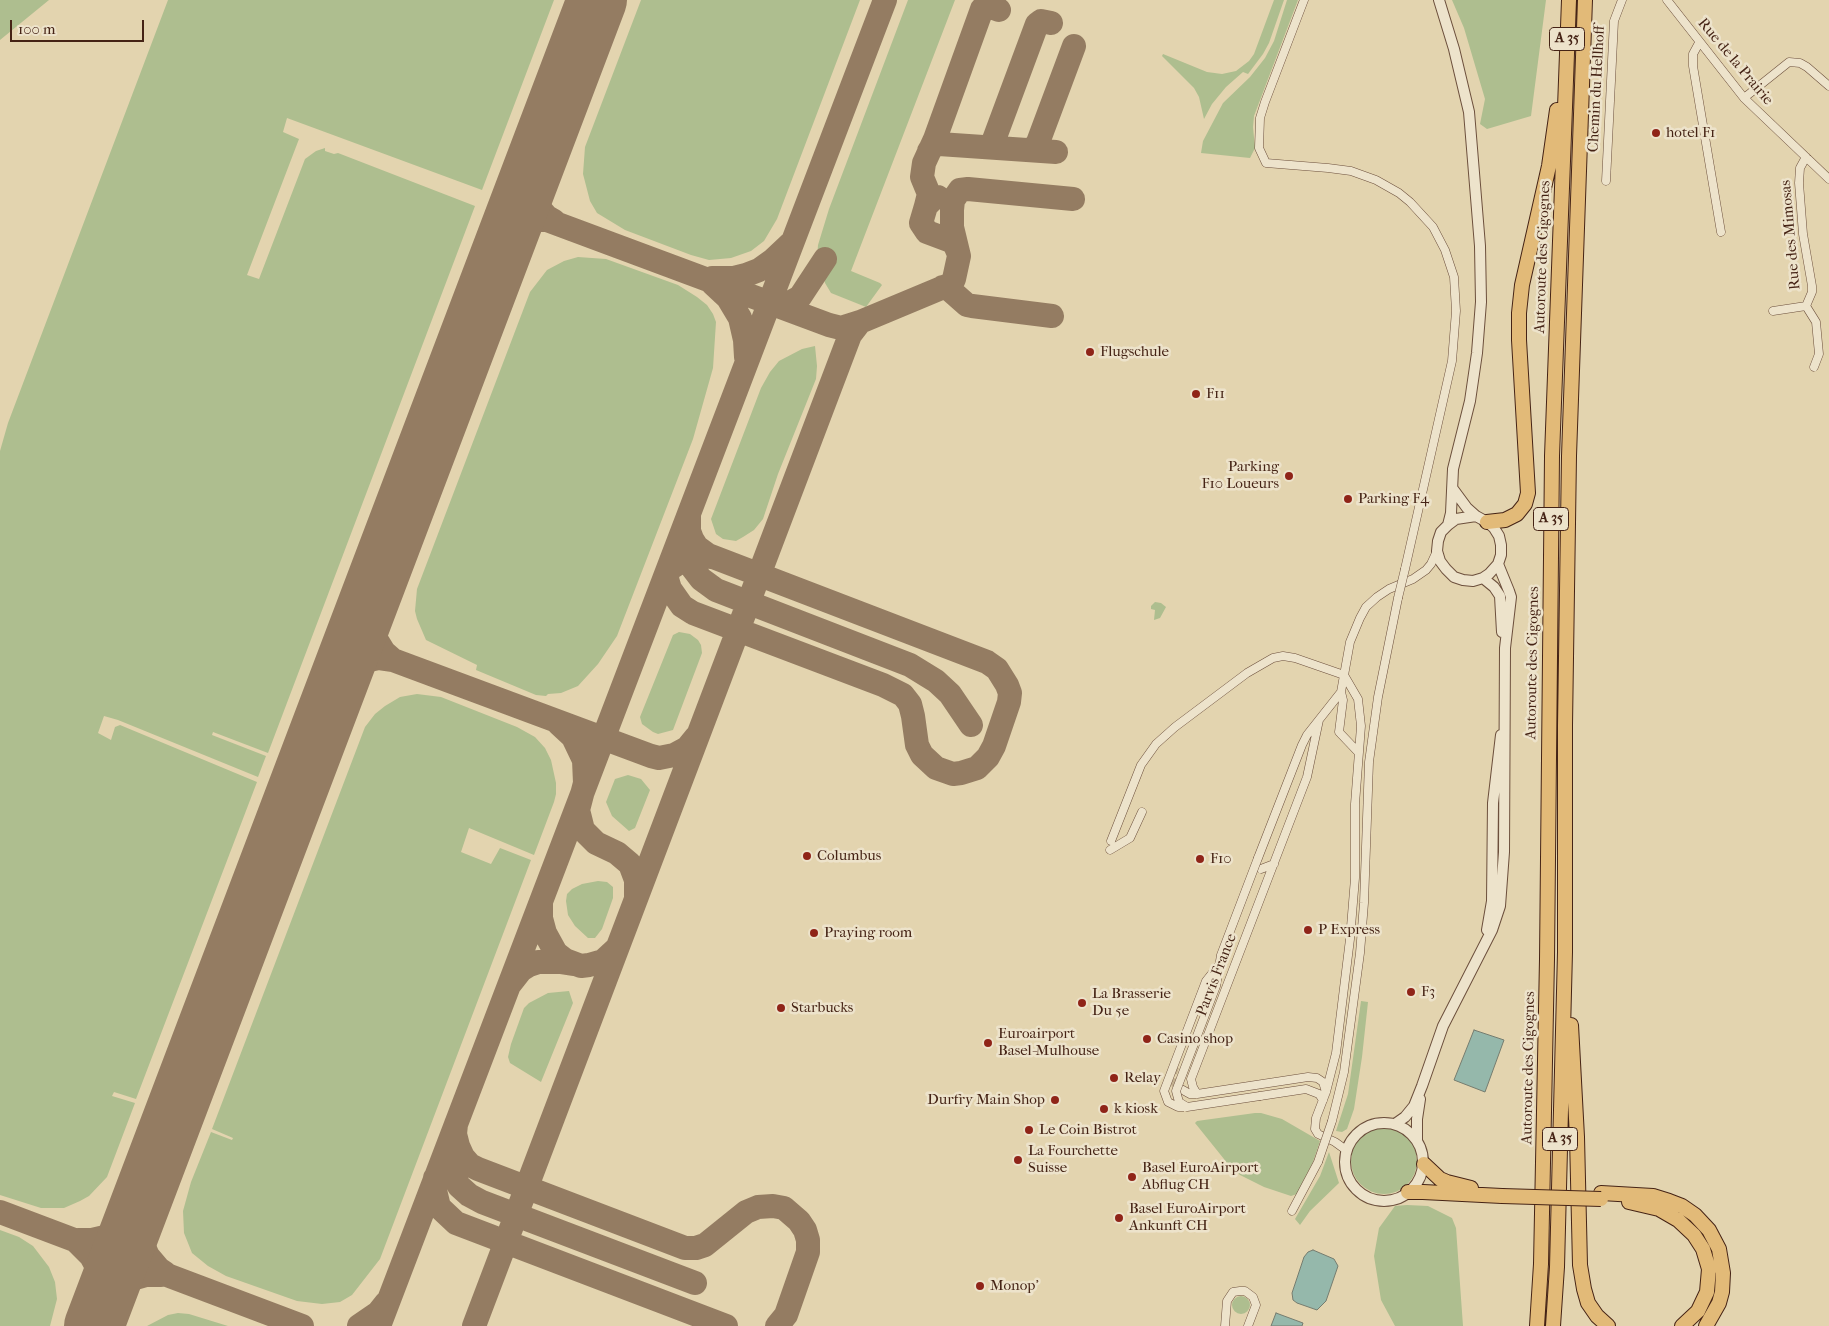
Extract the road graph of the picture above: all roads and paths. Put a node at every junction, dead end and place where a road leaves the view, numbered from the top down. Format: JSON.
{"nodes":[{"id":1,"x":1304,"y":0,"type":"edge"},
{"id":2,"x":1439,"y":0,"type":"edge"},
{"id":3,"x":1569,"y":0,"type":"edge"},
{"id":4,"x":1585,"y":0,"type":"edge"},
{"id":5,"x":1622,"y":0,"type":"edge"},
{"id":6,"x":1667,"y":0,"type":"edge"},
{"id":7,"x":1699,"y":43,"type":"junction"},
{"id":8,"x":1565,"y":78,"type":"junction"},
{"id":9,"x":1829,"y":86,"type":"edge"},
{"id":10,"x":1744,"y":98,"type":"junction"},
{"id":11,"x":1806,"y":157,"type":"junction"},
{"id":12,"x":1829,"y":179,"type":"edge"},
{"id":13,"x":1606,"y":180,"type":"dead end"},
{"id":14,"x":1721,"y":232,"type":"dead end"},
{"id":15,"x":1806,"y":306,"type":"junction"},
{"id":16,"x":1773,"y":311,"type":"dead end"},
{"id":17,"x":1814,"y":367,"type":"dead end"},
{"id":18,"x":1453,"y":489,"type":"junction"},
{"id":19,"x":1481,"y":519,"type":"junction"},
{"id":20,"x":1448,"y":525,"type":"junction"},
{"id":21,"x":1437,"y":551,"type":"junction"},
{"id":22,"x":1498,"y":564,"type":"junction"},
{"id":23,"x":1483,"y":578,"type":"junction"},
{"id":24,"x":1505,"y":648,"type":"junction"},
{"id":25,"x":1344,"y":675,"type":"junction"},
{"id":26,"x":1341,"y":692,"type":"junction"},
{"id":27,"x":1504,"y":715,"type":"junction"},
{"id":28,"x":1318,"y":720,"type":"junction"},
{"id":29,"x":1358,"y":752,"type":"junction"},
{"id":30,"x":1142,"y":812,"type":"dead end"},
{"id":31,"x":1492,"y":835,"type":"junction"},
{"id":32,"x":1111,"y":841,"type":"dead end"},
{"id":33,"x":1110,"y":850,"type":"dead end"},
{"id":34,"x":1504,"y":852,"type":"junction"},
{"id":35,"x":1274,"y":864,"type":"junction"},
{"id":36,"x":1261,"y":869,"type":"dead end"},
{"id":37,"x":1481,"y":950,"type":"junction"},
{"id":38,"x":1565,"y":952,"type":"junction"},
{"id":39,"x":1220,"y":964,"type":"junction"},
{"id":40,"x":1422,"y":1086,"type":"junction"},
{"id":41,"x":1181,"y":1089,"type":"dead end"},
{"id":42,"x":1326,"y":1092,"type":"junction"},
{"id":43,"x":1197,"y":1094,"type":"junction"},
{"id":44,"x":1323,"y":1100,"type":"junction"},
{"id":45,"x":1187,"y":1106,"type":"junction"},
{"id":46,"x":1395,"y":1124,"type":"junction"},
{"id":47,"x":1417,"y":1140,"type":"junction"},
{"id":48,"x":1346,"y":1150,"type":"junction"},
{"id":49,"x":1424,"y":1164,"type":"junction"},
{"id":50,"x":1408,"y":1192,"type":"junction"},
{"id":51,"x":1502,"y":1193,"type":"junction"},
{"id":52,"x":1601,"y":1196,"type":"junction"},
{"id":53,"x":1292,"y":1211,"type":"dead end"},
{"id":54,"x":1225,"y":1326,"type":"edge"},
{"id":55,"x":1248,"y":1326,"type":"edge"},
{"id":56,"x":1537,"y":1326,"type":"edge"},
{"id":57,"x":1553,"y":1326,"type":"edge"},
{"id":58,"x":1608,"y":1326,"type":"edge"},
{"id":59,"x":1682,"y":1326,"type":"edge"},
{"id":60,"x":1706,"y":1326,"type":"edge"}],
"edges":[{"from":1,"to":53,"type":"street","bridge":true},
{"from":2,"to":18,"type":"street"},
{"from":3,"to":8,"type":"highway","name":"Autoroute des Cigognes","number":"A 35"},
{"from":4,"to":38,"type":"highway","number":"A 35"},
{"from":5,"to":13,"type":"street","name":"Chemin du Hellhoff"},
{"from":6,"to":7,"type":"street","name":"Rue de la Prairie"},
{"from":7,"to":10,"type":"street","name":"Rue de la Prairie"},
{"from":7,"to":14,"type":"street"},
{"from":8,"to":19,"type":"highway"},
{"from":8,"to":56,"type":"highway","name":"Autoroute des Cigognes","number":"A 35"},
{"from":9,"to":10,"type":"street"},
{"from":10,"to":11,"type":"street","name":"Rue de la Prairie"},
{"from":11,"to":12,"type":"street","name":"Rue de la Prairie"},
{"from":11,"to":15,"type":"street","name":"Rue des Mimosas"},
{"from":15,"to":16,"type":"street"},
{"from":15,"to":17,"type":"street","name":"Rue des Mimosas"},
{"from":18,"to":19,"type":"street"},
{"from":18,"to":20,"type":"street"},
{"from":19,"to":20,"type":"street"},
{"from":19,"to":22,"type":"street"},
{"from":20,"to":21,"type":"street"},
{"from":21,"to":23,"type":"street"},
{"from":21,"to":25,"type":"street"},
{"from":22,"to":23,"type":"street"},
{"from":22,"to":24,"type":"street"},
{"from":23,"to":24,"type":"street"},
{"from":24,"to":27,"type":"street"},
{"from":25,"to":26,"type":"street"},
{"from":25,"to":29,"type":"street"},
{"from":25,"to":32,"type":"street"},
{"from":26,"to":28,"type":"street"},
{"from":26,"to":29,"type":"street"},
{"from":27,"to":31,"type":"street"},
{"from":27,"to":34,"type":"street"},
{"from":28,"to":35,"type":"street","name":"Parvis France"},
{"from":28,"to":39,"type":"street","bridge":true},
{"from":29,"to":42,"type":"street"},
{"from":30,"to":33,"type":"street"},
{"from":31,"to":34,"type":"street"},
{"from":31,"to":37,"type":"street"},
{"from":34,"to":37,"type":"street"},
{"from":35,"to":36,"type":"street"},
{"from":35,"to":43,"type":"street","name":"Parvis France"},
{"from":37,"to":40,"type":"street"},
{"from":38,"to":57,"type":"highway","number":"A 35"},
{"from":38,"to":58,"type":"highway"},
{"from":39,"to":45,"type":"street","bridge":true},
{"from":39,"to":45,"type":"street","bridge":true},
{"from":40,"to":46,"type":"street"},
{"from":40,"to":47,"type":"street"},
{"from":41,"to":43,"type":"street"},
{"from":42,"to":43,"type":"street"},
{"from":42,"to":44,"type":"street"},
{"from":44,"to":45,"type":"street","bridge":true},
{"from":44,"to":48,"type":"street"},
{"from":46,"to":47,"type":"street"},
{"from":46,"to":48,"type":"street"},
{"from":47,"to":49,"type":"street"},
{"from":48,"to":50,"type":"street"},
{"from":49,"to":50,"type":"street"},
{"from":49,"to":51,"type":"highway"},
{"from":50,"to":51,"type":"highway"},
{"from":51,"to":52,"type":"highway","bridge":true},
{"from":52,"to":59,"type":"highway"},
{"from":52,"to":60,"type":"highway"},
{"from":54,"to":55,"type":"street"}]}
